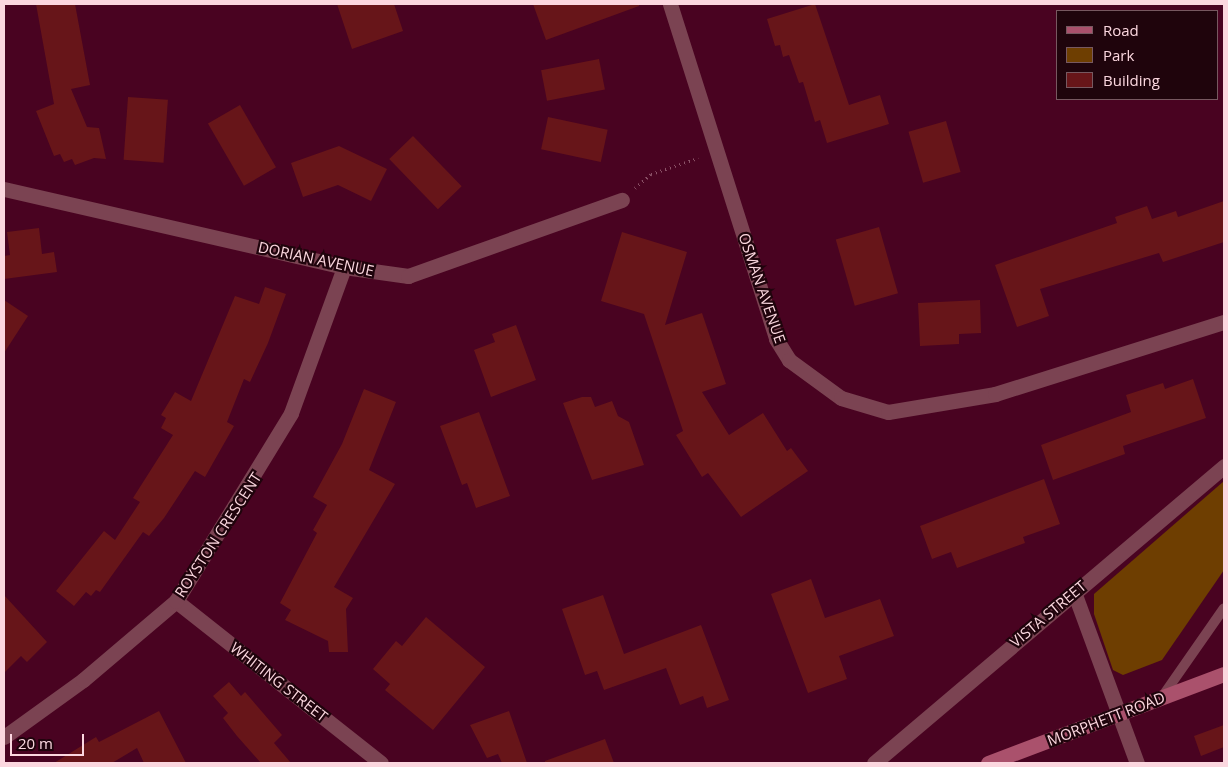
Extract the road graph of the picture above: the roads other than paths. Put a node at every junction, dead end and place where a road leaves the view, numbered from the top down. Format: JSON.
{"nodes":[{"id":1,"x":670,"y":4,"type":"edge"},
{"id":2,"x":4,"y":189,"type":"edge"},
{"id":3,"x":622,"y":200,"type":"road end"},
{"id":4,"x":344,"y":267,"type":"junction"},
{"id":5,"x":1224,"y":322,"type":"edge"},
{"id":6,"x":1224,"y":466,"type":"edge"},
{"id":7,"x":1074,"y":592,"type":"junction"},
{"id":8,"x":176,"y":601,"type":"junction"},
{"id":9,"x":1224,"y":608,"type":"edge"},
{"id":10,"x":1224,"y":674,"type":"edge"},
{"id":11,"x":1161,"y":698,"type":"junction"},
{"id":12,"x":1119,"y":714,"type":"junction"},
{"id":13,"x":4,"y":737,"type":"edge"},
{"id":14,"x":381,"y":763,"type":"edge"},
{"id":15,"x":874,"y":763,"type":"edge"},
{"id":16,"x":988,"y":763,"type":"edge"},
{"id":17,"x":1137,"y":763,"type":"edge"}],
"edges":[{"from":1,"to":5,"type":"street","name":"OSMAN AVENUE"},
{"from":2,"to":4,"type":"street","name":"DORIAN AVENUE"},
{"from":3,"to":4,"type":"street","name":"DORIAN AVENUE"},
{"from":4,"to":8,"type":"street","name":"ROYSTON CRESCENT"},
{"from":6,"to":7,"type":"street","name":"VISTA STREET"},
{"from":7,"to":12,"type":"street"},
{"from":7,"to":15,"type":"street","name":"VISTA STREET"},
{"from":8,"to":13,"type":"street","name":"ROYSTON CRESCENT"},
{"from":8,"to":14,"type":"street","name":"WHITING STREET"},
{"from":9,"to":11,"type":"lane"},
{"from":10,"to":11,"type":"main road","name":"MORPHETT ROAD"},
{"from":11,"to":12,"type":"main road","name":"MORPHETT ROAD"},
{"from":12,"to":16,"type":"main road","name":"MORPHETT ROAD"},
{"from":12,"to":17,"type":"street"}]}
